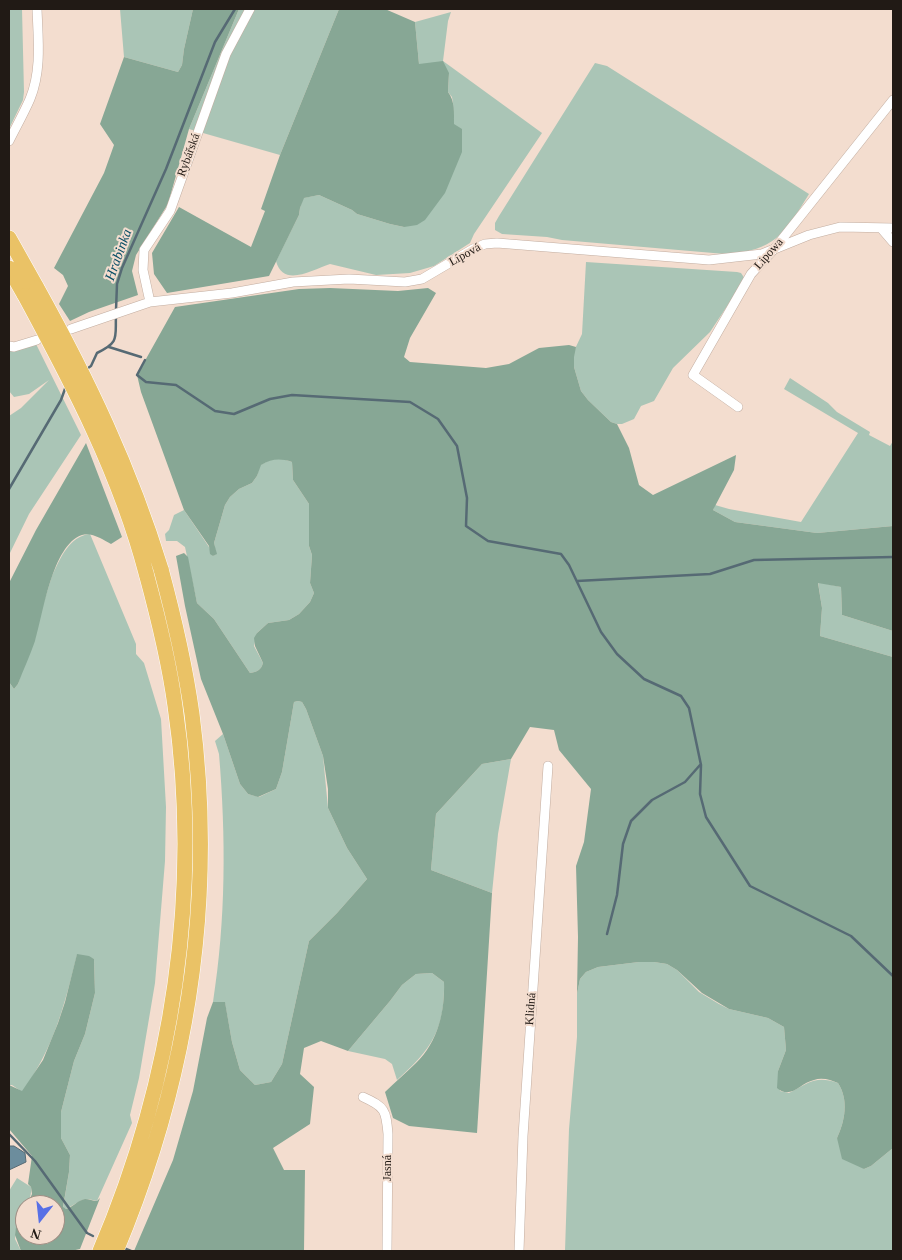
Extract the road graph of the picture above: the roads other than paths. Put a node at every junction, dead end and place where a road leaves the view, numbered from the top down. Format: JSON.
{"nodes":[{"id":1,"x":37,"y":9,"type":"edge"},
{"id":2,"x":250,"y":9,"type":"edge"},
{"id":3,"x":893,"y":100,"type":"edge"},
{"id":4,"x":9,"y":141,"type":"edge"},
{"id":5,"x":881,"y":228,"type":"junction"},
{"id":6,"x":893,"y":228,"type":"edge"},
{"id":7,"x":9,"y":238,"type":"edge"},
{"id":8,"x":893,"y":242,"type":"edge"},
{"id":9,"x":775,"y":248,"type":"junction"},
{"id":10,"x":9,"y":268,"type":"edge"},
{"id":11,"x":31,"y":292,"type":"junction"},
{"id":12,"x":150,"y":302,"type":"junction"},
{"id":13,"x":71,"y":329,"type":"dead end"},
{"id":14,"x":37,"y":340,"type":"dead end"},
{"id":15,"x":9,"y":346,"type":"edge"},
{"id":16,"x":738,"y":407,"type":"dead end"},
{"id":17,"x":154,"y":571,"type":"junction"},
{"id":18,"x":548,"y":766,"type":"dead end"},
{"id":19,"x":363,"y":1097,"type":"dead end"},
{"id":20,"x":100,"y":1251,"type":"edge"},
{"id":21,"x":116,"y":1251,"type":"edge"},
{"id":22,"x":387,"y":1251,"type":"edge"},
{"id":23,"x":519,"y":1251,"type":"edge"}],
"edges":[{"from":1,"to":4,"type":"street"},
{"from":2,"to":12,"type":"street","name":"Rybářská"},
{"from":3,"to":9,"type":"street","name":"Lipowa"},
{"from":5,"to":6,"type":"street","name":"Lípová"},
{"from":5,"to":8,"type":"street"},
{"from":5,"to":9,"type":"street","name":"Lípová"},
{"from":7,"to":11,"type":"highway"},
{"from":9,"to":12,"type":"street","name":"Lípová"},
{"from":9,"to":16,"type":"street","name":"Lipowa"},
{"from":10,"to":11,"type":"highway"},
{"from":11,"to":17,"type":"highway","bridge":true},
{"from":12,"to":13,"type":"street","name":"Lípová"},
{"from":14,"to":15,"type":"street"},
{"from":17,"to":20,"type":"highway"},
{"from":17,"to":21,"type":"highway"},
{"from":18,"to":23,"type":"street","name":"Klidná"},
{"from":19,"to":22,"type":"street","name":"Jasná"}]}
